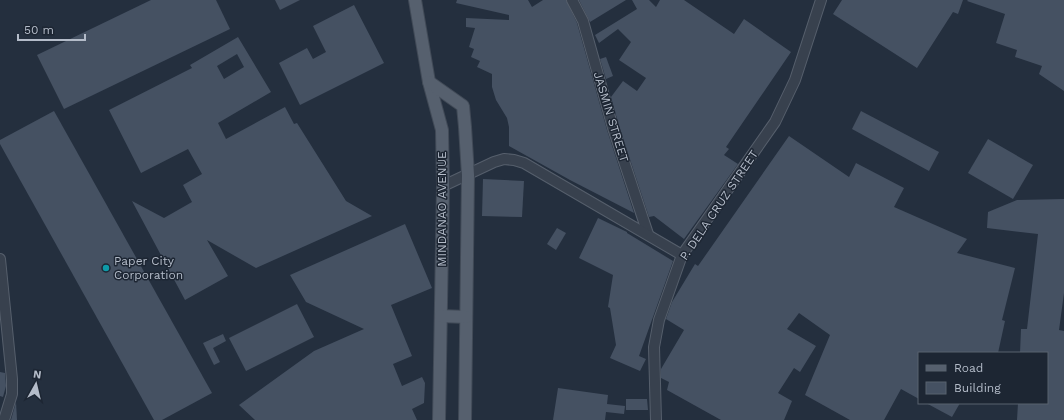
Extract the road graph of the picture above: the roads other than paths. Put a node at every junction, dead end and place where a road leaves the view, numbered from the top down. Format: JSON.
{"nodes":[{"id":1,"x":415,"y":0,"type":"edge"},
{"id":2,"x":572,"y":0,"type":"edge"},
{"id":3,"x":821,"y":0,"type":"edge"},
{"id":4,"x":429,"y":82,"type":"junction"},
{"id":5,"x":468,"y":175,"type":"junction"},
{"id":6,"x":443,"y":186,"type":"junction"},
{"id":7,"x":648,"y":234,"type":"junction"},
{"id":8,"x":682,"y":255,"type":"junction"},
{"id":9,"x":0,"y":259,"type":"edge"},
{"id":10,"x":440,"y":316,"type":"junction"},
{"id":11,"x":466,"y":317,"type":"junction"},
{"id":12,"x":4,"y":339,"type":"edge"},
{"id":13,"x":3,"y":418,"type":"edge"},
{"id":14,"x":439,"y":420,"type":"edge"},
{"id":15,"x":465,"y":420,"type":"edge"},
{"id":16,"x":656,"y":420,"type":"edge"}],
"edges":[{"from":1,"to":4,"type":"main road","name":"MINDANAO AVENUE"},
{"from":2,"to":7,"type":"street","name":"JASMIN STREET"},
{"from":3,"to":8,"type":"street","name":"P. DELA CRUZ STREET"},
{"from":4,"to":5,"type":"main road","name":"MINDANAO AVENUE"},
{"from":4,"to":6,"type":"main road","name":"MINDANAO AVENUE"},
{"from":5,"to":6,"type":"street"},
{"from":5,"to":7,"type":"street"},
{"from":5,"to":11,"type":"main road","name":"MINDANAO AVENUE"},
{"from":6,"to":10,"type":"main road","name":"MINDANAO AVENUE"},
{"from":7,"to":8,"type":"street"},
{"from":8,"to":16,"type":"street","name":"P. DELA CRUZ STREET"},
{"from":9,"to":12,"type":"street"},
{"from":10,"to":11,"type":"main road"},
{"from":10,"to":14,"type":"main road","name":"MINDANAO AVENUE"},
{"from":11,"to":15,"type":"main road","name":"MINDANAO AVENUE"},
{"from":12,"to":13,"type":"street"}]}
